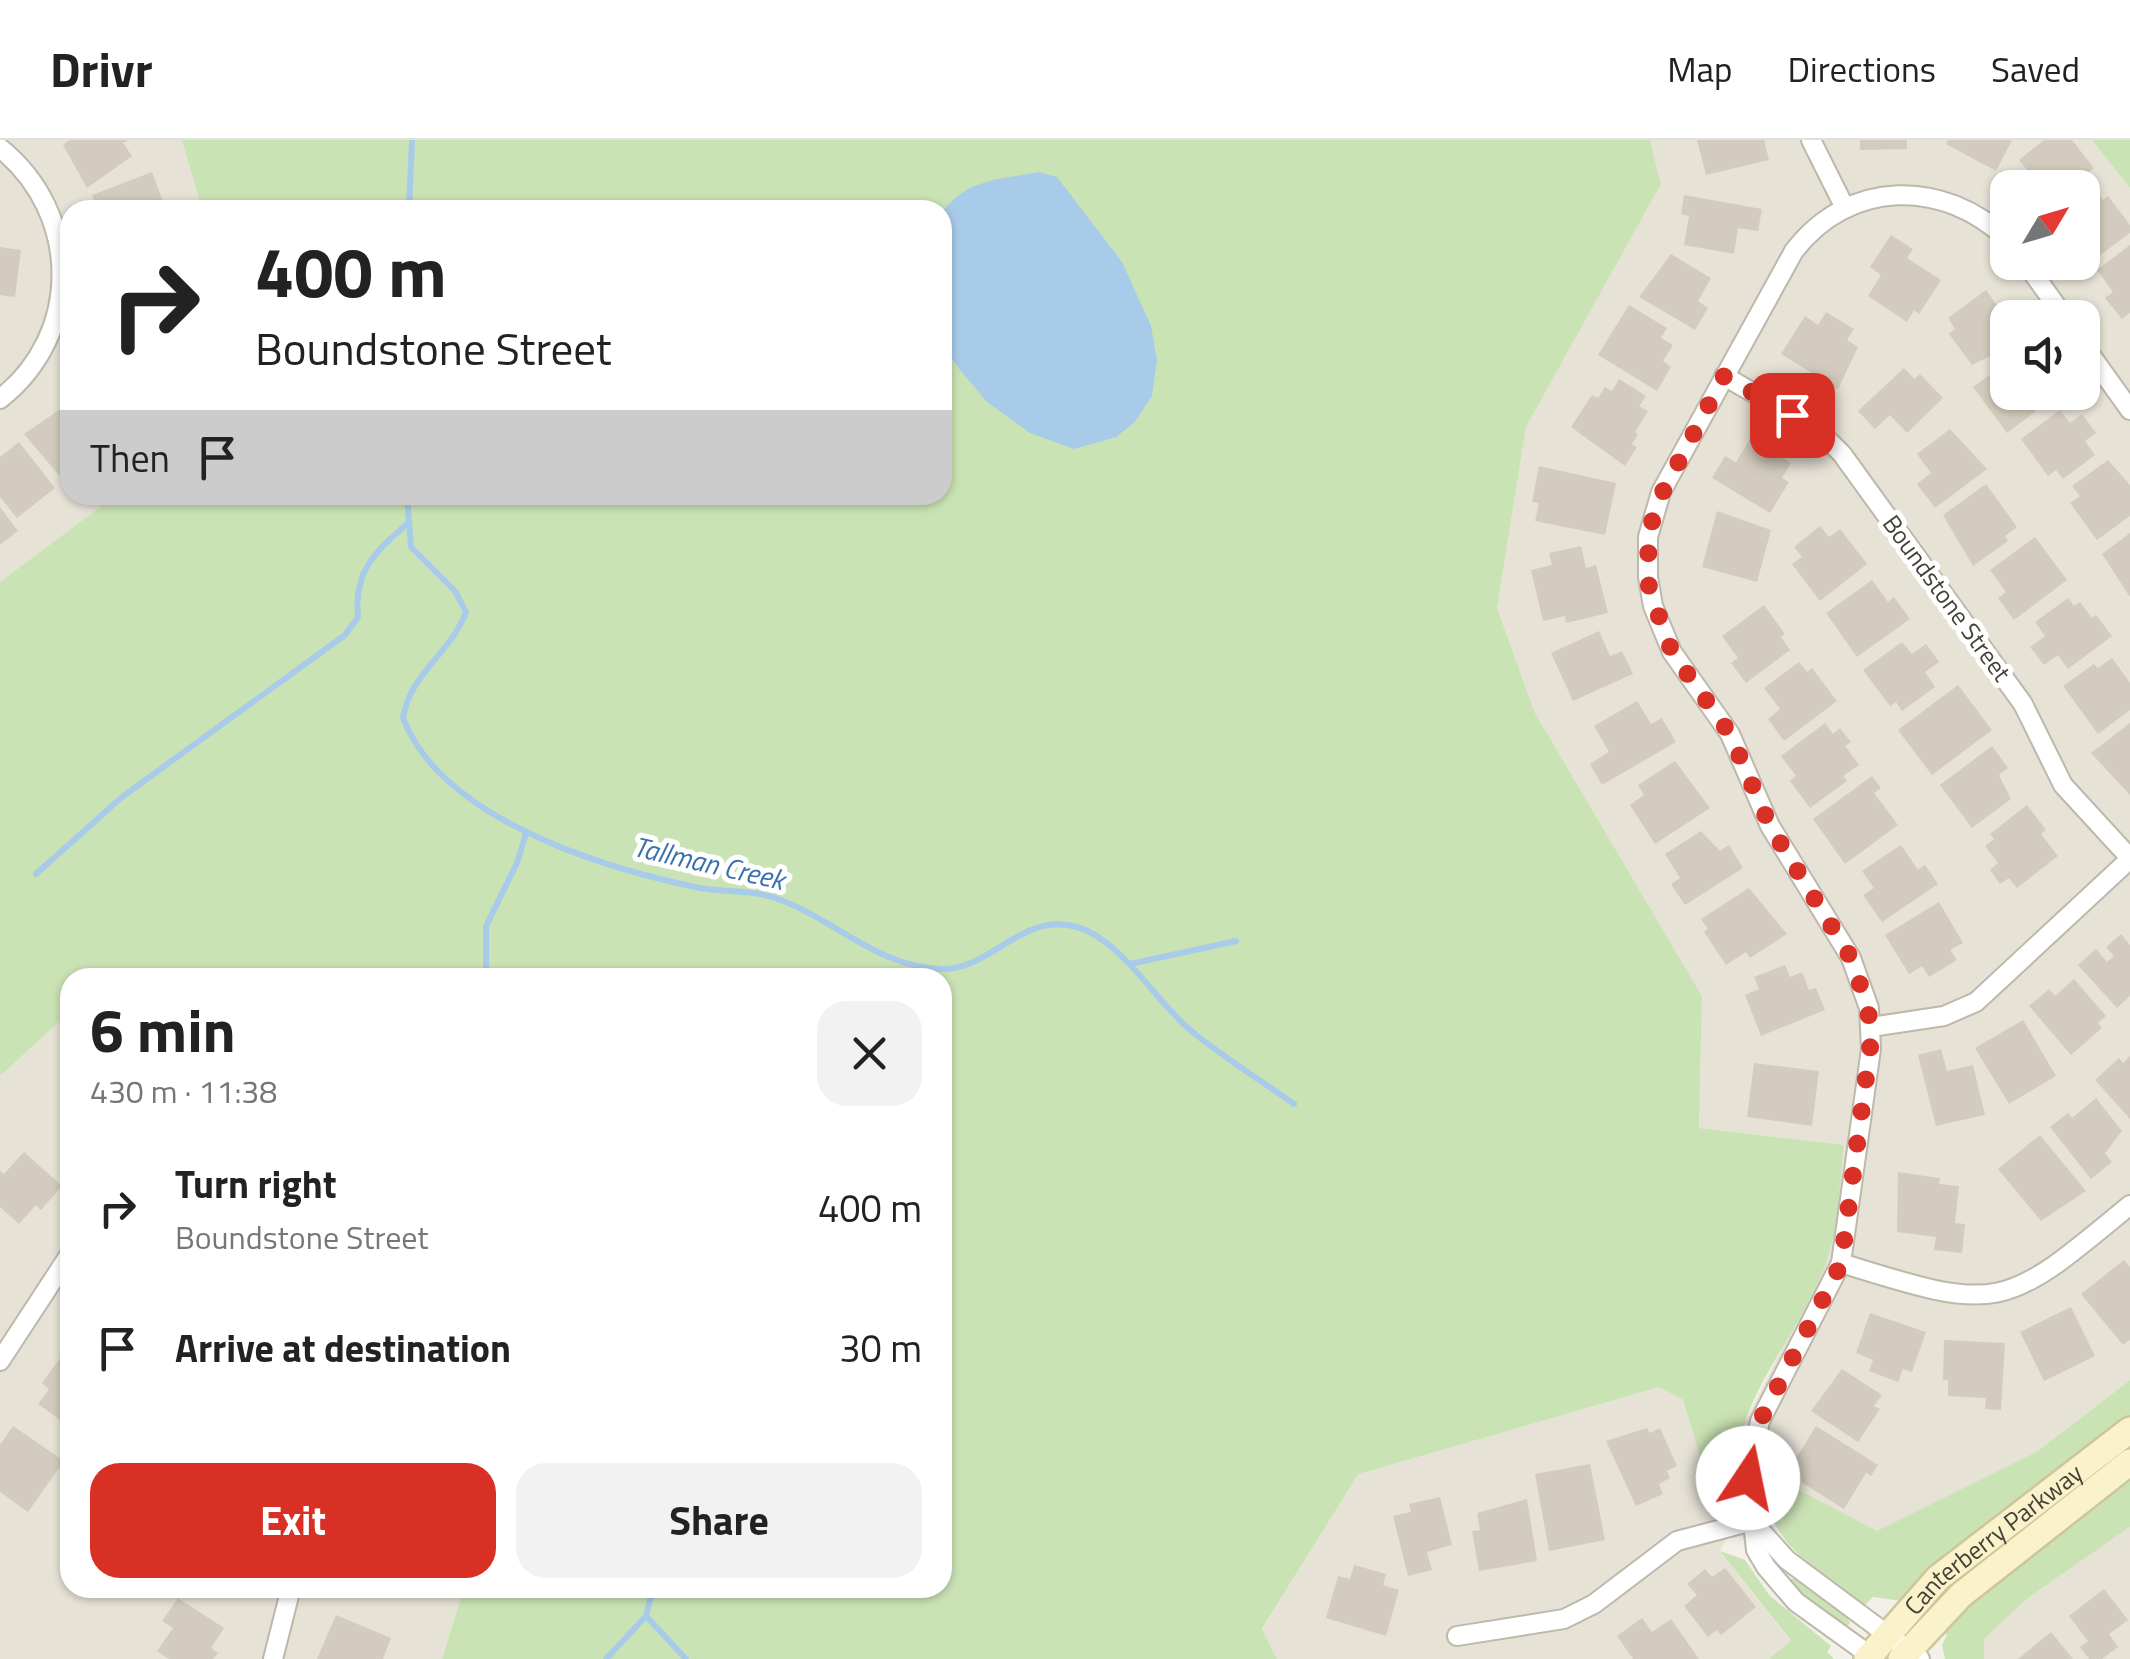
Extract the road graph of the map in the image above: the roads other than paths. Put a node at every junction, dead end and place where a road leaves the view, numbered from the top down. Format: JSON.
{"nodes":[{"id":1,"x":1811,"y":140,"type":"edge"},
{"id":2,"x":0,"y":148,"type":"edge"},
{"id":3,"x":1844,"y":206,"type":"junction"},
{"id":4,"x":1990,"y":225,"type":"edge"},
{"id":5,"x":60,"y":250,"type":"edge"},
{"id":6,"x":60,"y":289,"type":"edge"},
{"id":7,"x":2100,"y":368,"type":"edge"},
{"id":8,"x":1724,"y":376,"type":"junction"},
{"id":9,"x":0,"y":399,"type":"edge"},
{"id":10,"x":2130,"y":410,"type":"edge"},
{"id":11,"x":2130,"y":858,"type":"edge"},
{"id":12,"x":1871,"y":1026,"type":"junction"},
{"id":13,"x":2130,"y":1205,"type":"edge"},
{"id":14,"x":1841,"y":1264,"type":"junction"},
{"id":15,"x":60,"y":1269,"type":"edge"},
{"id":16,"x":0,"y":1361,"type":"edge"},
{"id":17,"x":2130,"y":1430,"type":"edge"},
{"id":18,"x":2130,"y":1462,"type":"edge"},
{"id":19,"x":1752,"y":1520,"type":"junction"},
{"id":20,"x":288,"y":1598,"type":"edge"},
{"id":21,"x":1886,"y":1634,"type":"junction"},
{"id":22,"x":1458,"y":1636,"type":"dead end"},
{"id":23,"x":1910,"y":1656,"type":"edge"},
{"id":24,"x":1870,"y":1658,"type":"edge"},
{"id":25,"x":273,"y":1659,"type":"edge"}],
"edges":[{"from":1,"to":3,"type":"street"},
{"from":2,"to":5,"type":"street"},
{"from":3,"to":4,"type":"street"},
{"from":3,"to":8,"type":"street"},
{"from":6,"to":9,"type":"street"},
{"from":7,"to":10,"type":"street"},
{"from":8,"to":11,"type":"street","name":"Boundstone Street"},
{"from":8,"to":12,"type":"street"},
{"from":11,"to":12,"type":"street"},
{"from":12,"to":14,"type":"street"},
{"from":13,"to":14,"type":"street"},
{"from":14,"to":19,"type":"street"},
{"from":15,"to":16,"type":"street"},
{"from":17,"to":21,"type":"street","name":"Canterberry Parkway"},
{"from":18,"to":23,"type":"street","name":"Canterberry Parkway"},
{"from":19,"to":21,"type":"street"},
{"from":19,"to":22,"type":"street"},
{"from":19,"to":24,"type":"street"},
{"from":20,"to":25,"type":"street"},
{"from":21,"to":23,"type":"street"},
{"from":21,"to":24,"type":"street","name":"Canterberry Parkway"}]}
